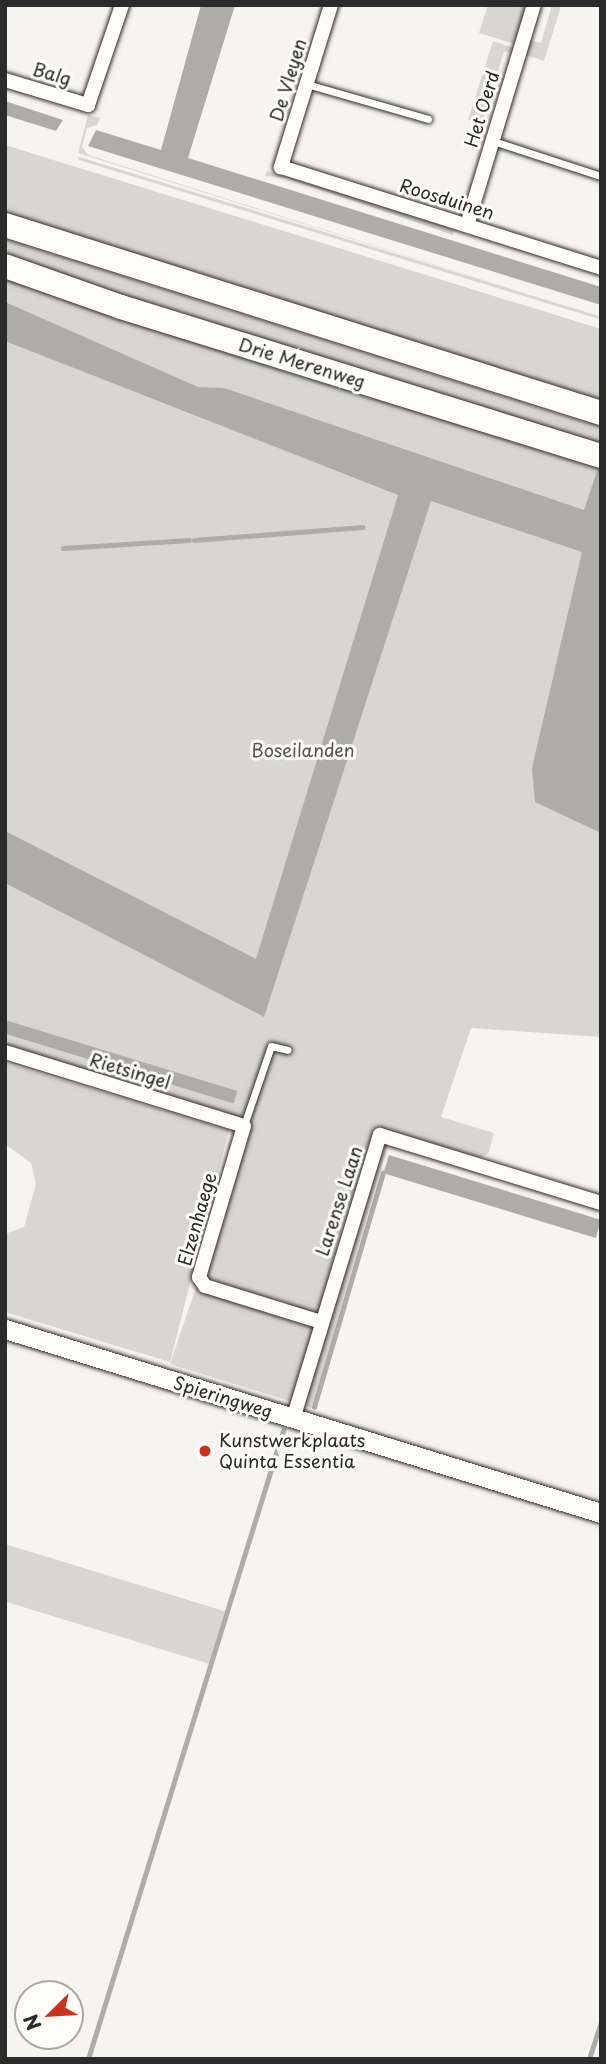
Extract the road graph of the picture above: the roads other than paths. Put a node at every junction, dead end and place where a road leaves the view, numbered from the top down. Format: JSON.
{"nodes":[{"id":1,"x":122,"y":5,"type":"edge"},
{"id":2,"x":331,"y":5,"type":"edge"},
{"id":3,"x":534,"y":5,"type":"edge"},
{"id":4,"x":5,"y":79,"type":"edge"},
{"id":5,"x":307,"y":84,"type":"junction"},
{"id":6,"x":428,"y":119,"type":"dead end"},
{"id":7,"x":492,"y":141,"type":"junction"},
{"id":8,"x":281,"y":167,"type":"joint"},
{"id":9,"x":601,"y":176,"type":"edge"},
{"id":10,"x":5,"y":225,"type":"edge"},
{"id":11,"x":467,"y":225,"type":"junction"},
{"id":12,"x":5,"y":266,"type":"edge"},
{"id":13,"x":601,"y":268,"type":"edge"},
{"id":14,"x":601,"y":413,"type":"edge"},
{"id":15,"x":601,"y":456,"type":"edge"},
{"id":16,"x":288,"y":1050,"type":"dead end"},
{"id":17,"x":5,"y":1052,"type":"edge"},
{"id":18,"x":244,"y":1126,"type":"junction"},
{"id":19,"x":601,"y":1203,"type":"edge"},
{"id":20,"x":321,"y":1322,"type":"junction"},
{"id":21,"x":5,"y":1329,"type":"edge"},
{"id":22,"x":293,"y":1419,"type":"junction"},
{"id":23,"x":601,"y":1513,"type":"edge"}],
"edges":[{"from":1,"to":4,"type":"street","name":"Balg"},
{"from":2,"to":5,"type":"street","name":"De Vleyen"},
{"from":3,"to":7,"type":"street","name":"Het Oerd"},
{"from":5,"to":6,"type":"lane"},
{"from":5,"to":8,"type":"street","name":"De Vleyen"},
{"from":7,"to":9,"type":"lane"},
{"from":7,"to":11,"type":"street","name":"Het Oerd"},
{"from":8,"to":11,"type":"street","name":"Roosduinen"},
{"from":10,"to":14,"type":"highway"},
{"from":11,"to":13,"type":"street","name":"Roosduinen"},
{"from":12,"to":15,"type":"highway","name":"Drie Merenweg"},
{"from":16,"to":18,"type":"lane"},
{"from":17,"to":18,"type":"street","name":"Rietsingel"},
{"from":18,"to":20,"type":"street","name":"Elzenhaege"},
{"from":19,"to":20,"type":"street","name":"Larense Laan"},
{"from":20,"to":22,"type":"street","name":"Larense Laan"},
{"from":21,"to":22,"type":"street","name":"Spieringweg"},
{"from":22,"to":23,"type":"street","name":"Spieringweg"}]}
